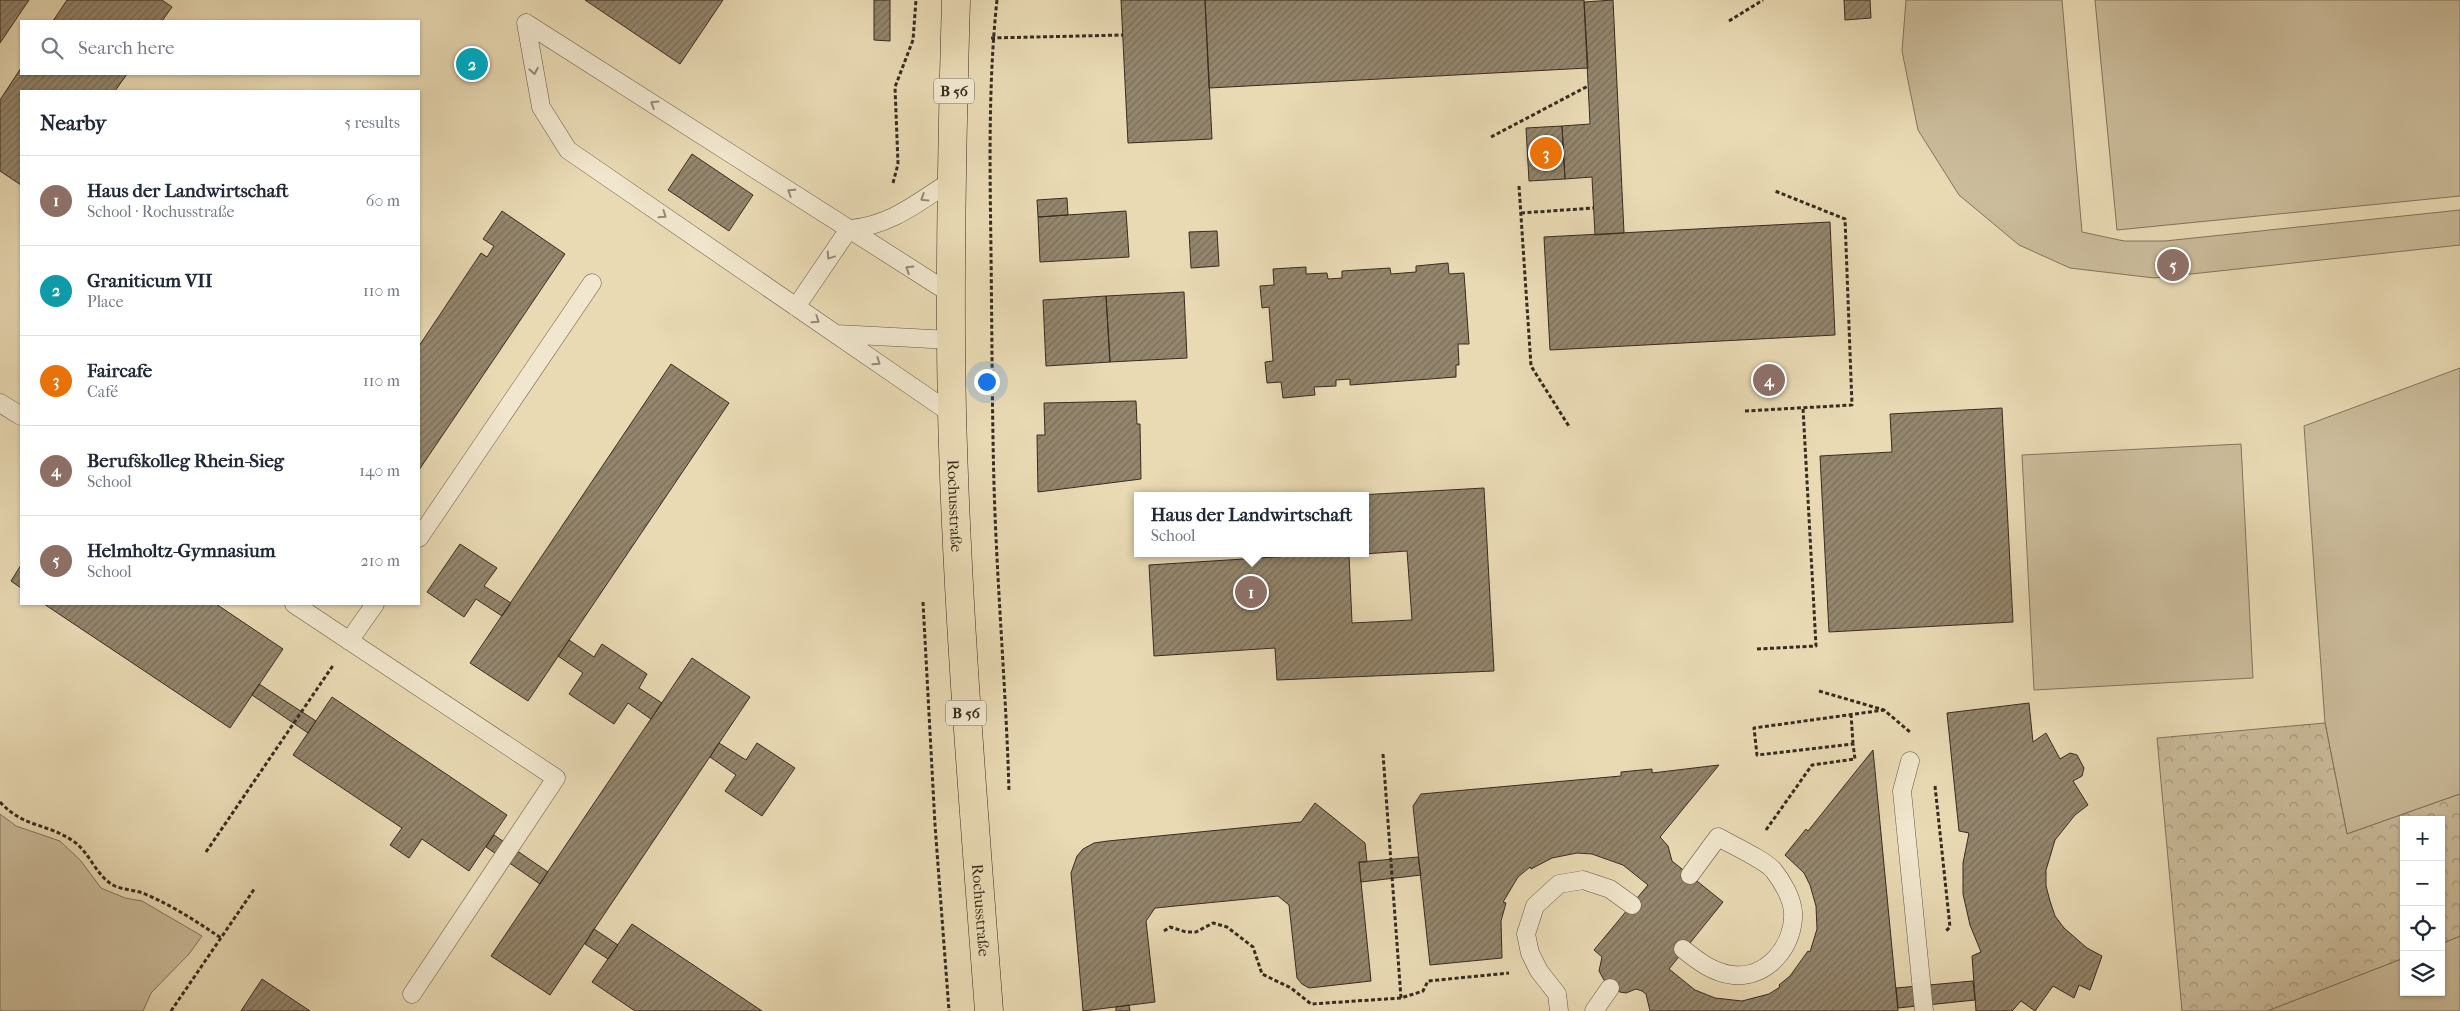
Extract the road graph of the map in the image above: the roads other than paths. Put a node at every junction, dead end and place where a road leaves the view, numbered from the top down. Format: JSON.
{"nodes":[{"id":1,"x":956,"y":0,"type":"edge"},
{"id":2,"x":952,"y":181,"type":"junction"},
{"id":3,"x":848,"y":229,"type":"junction"},
{"id":4,"x":592,"y":283,"type":"dead end"},
{"id":5,"x":951,"y":294,"type":"junction"},
{"id":6,"x":796,"y":306,"type":"junction"},
{"id":7,"x":837,"y":334,"type":"junction"},
{"id":8,"x":951,"y":340,"type":"junction"},
{"id":9,"x":0,"y":403,"type":"edge"},
{"id":10,"x":952,"y":414,"type":"junction"},
{"id":11,"x":20,"y":415,"type":"edge"},
{"id":12,"x":420,"y":537,"type":"edge"},
{"id":13,"x":296,"y":605,"type":"edge"},
{"id":14,"x":374,"y":605,"type":"edge"},
{"id":15,"x":350,"y":641,"type":"junction"},
{"id":16,"x":1910,"y":761,"type":"dead end"},
{"id":17,"x":1690,"y":875,"type":"dead end"},
{"id":18,"x":1632,"y":905,"type":"dead end"},
{"id":19,"x":1683,"y":948,"type":"dead end"},
{"id":20,"x":1610,"y":988,"type":"dead end"},
{"id":21,"x":412,"y":994,"type":"dead end"},
{"id":22,"x":989,"y":1011,"type":"edge"},
{"id":23,"x":1559,"y":1011,"type":"edge"},
{"id":24,"x":1594,"y":1011,"type":"edge"},
{"id":25,"x":1924,"y":1011,"type":"edge"}],
"edges":[{"from":1,"to":2,"type":"main road","name":"Rochusstraße","number":"B 56"},
{"from":2,"to":3,"type":"lane","one_way":true},
{"from":2,"to":5,"type":"main road","name":"Rochusstraße","number":"B 56"},
{"from":5,"to":3,"type":"lane","one_way":true},
{"from":3,"to":6,"type":"lane","one_way":true},
{"from":3,"to":6,"type":"lane","one_way":true},
{"from":4,"to":12,"type":"lane"},
{"from":5,"to":8,"type":"main road","name":"Rochusstraße","number":"B 56"},
{"from":6,"to":7,"type":"lane","one_way":true},
{"from":7,"to":8,"type":"lane"},
{"from":7,"to":10,"type":"lane","one_way":true},
{"from":8,"to":10,"type":"main road","name":"Rochusstraße","number":"B 56"},
{"from":9,"to":11,"type":"lane"},
{"from":10,"to":22,"type":"main road","name":"Rochusstraße","number":"B 56"},
{"from":13,"to":15,"type":"lane"},
{"from":14,"to":15,"type":"lane"},
{"from":15,"to":21,"type":"lane"},
{"from":16,"to":25,"type":"lane"},
{"from":17,"to":19,"type":"lane"},
{"from":18,"to":23,"type":"lane"},
{"from":20,"to":24,"type":"lane"}]}
